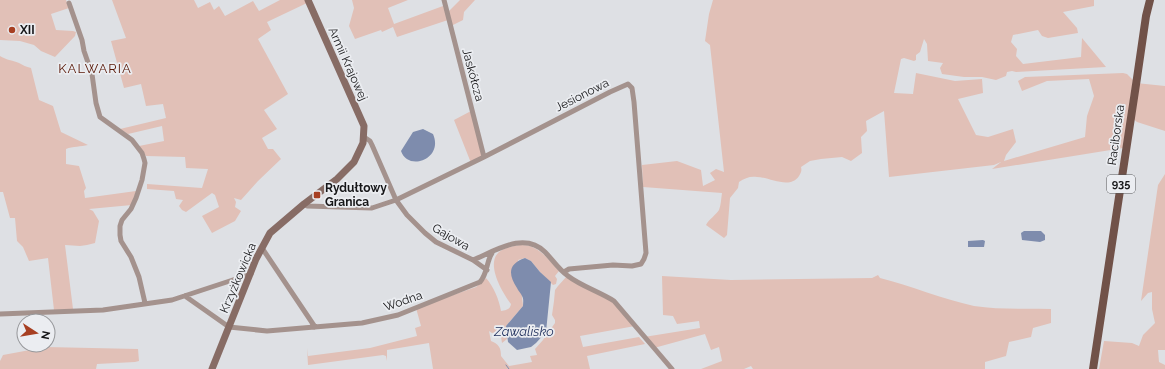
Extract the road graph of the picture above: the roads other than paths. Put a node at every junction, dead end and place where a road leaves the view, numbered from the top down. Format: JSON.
{"nodes":[{"id":1,"x":308,"y":0,"type":"edge"},
{"id":2,"x":444,"y":0,"type":"edge"},
{"id":3,"x":1150,"y":0,"type":"edge"},
{"id":4,"x":69,"y":3,"type":"dead end"},
{"id":5,"x":364,"y":137,"type":"junction"},
{"id":6,"x":484,"y":156,"type":"junction"},
{"id":7,"x":396,"y":200,"type":"junction"},
{"id":8,"x":304,"y":204,"type":"junction"},
{"id":9,"x":262,"y":248,"type":"junction"},
{"id":10,"x":493,"y":252,"type":"junction"},
{"id":11,"x":473,"y":260,"type":"junction"},
{"id":12,"x":486,"y":270,"type":"junction"},
{"id":13,"x":564,"y":272,"type":"junction"},
{"id":14,"x":251,"y":274,"type":"junction"},
{"id":15,"x":185,"y":296,"type":"junction"},
{"id":16,"x":145,"y":303,"type":"junction"},
{"id":17,"x":0,"y":314,"type":"edge"},
{"id":18,"x":230,"y":327,"type":"junction"},
{"id":19,"x":315,"y":327,"type":"junction"},
{"id":20,"x":212,"y":369,"type":"edge"},
{"id":21,"x":672,"y":369,"type":"edge"},
{"id":22,"x":1093,"y":369,"type":"edge"}],
"edges":[{"from":1,"to":5,"type":"street","name":"Armii Krajowej"},
{"from":2,"to":6,"type":"street","name":"Jaskółcza"},
{"from":3,"to":22,"type":"main road","name":"Raciborska","number":"935"},
{"from":4,"to":16,"type":"street"},
{"from":5,"to":7,"type":"street","name":"Gajowa"},
{"from":5,"to":8,"type":"street","name":"Krzyżkowicka"},
{"from":6,"to":7,"type":"street","name":"Jesionowa"},
{"from":6,"to":13,"type":"street","name":"Jesionowa"},
{"from":7,"to":8,"type":"street","name":"Jesionowa"},
{"from":7,"to":11,"type":"street","name":"Gajowa"},
{"from":8,"to":9,"type":"street","name":"Krzyżkowicka"},
{"from":9,"to":14,"type":"street","name":"Krzyżkowicka"},
{"from":9,"to":19,"type":"street"},
{"from":10,"to":11,"type":"street","name":"Gajowa"},
{"from":10,"to":12,"type":"street","name":"Wodna"},
{"from":10,"to":13,"type":"street","name":"Gajowa"},
{"from":11,"to":12,"type":"street"},
{"from":12,"to":19,"type":"street","name":"Wodna"},
{"from":13,"to":21,"type":"street","name":"Gajowa"},
{"from":14,"to":15,"type":"street"},
{"from":14,"to":18,"type":"street","name":"Krzyżkowicka"},
{"from":15,"to":16,"type":"street"},
{"from":15,"to":18,"type":"street"},
{"from":16,"to":17,"type":"street"},
{"from":18,"to":19,"type":"street","name":"Wodna"},
{"from":18,"to":20,"type":"street","name":"Krzyżkowicka"}]}
